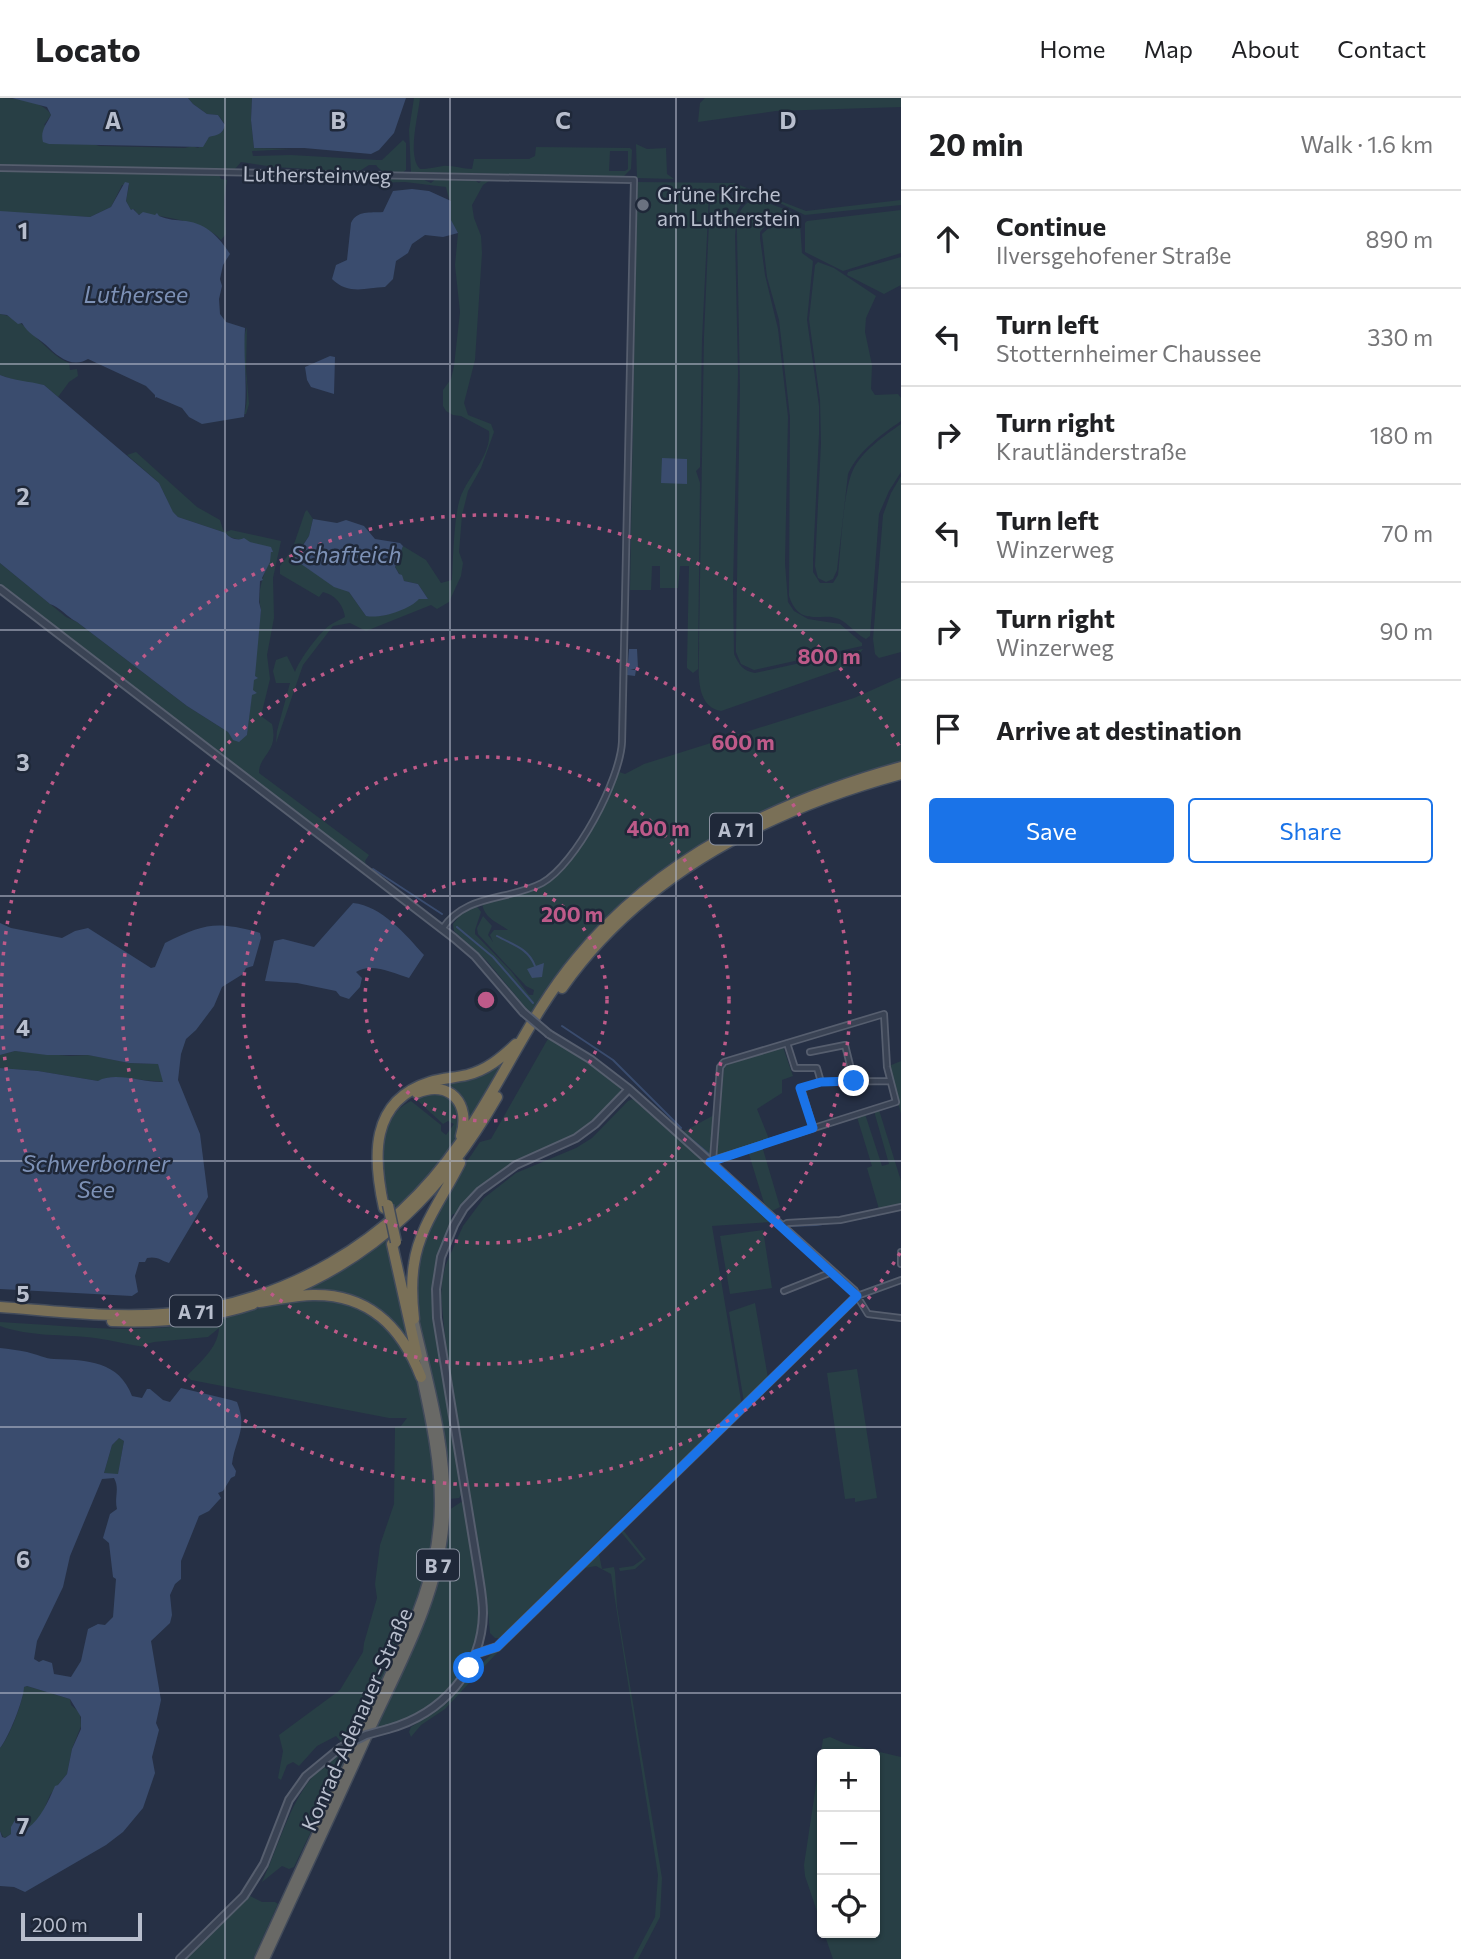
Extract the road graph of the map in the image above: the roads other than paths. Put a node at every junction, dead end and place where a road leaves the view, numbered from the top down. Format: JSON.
{"nodes":[{"id":1,"x":0,"y":168,"type":"edge"},
{"id":2,"x":0,"y":589,"type":"edge"},
{"id":3,"x":901,"y":767,"type":"edge"},
{"id":4,"x":901,"y":774,"type":"edge"},
{"id":5,"x":442,"y":929,"type":"junction"},
{"id":6,"x":522,"y":1040,"type":"junction"},
{"id":7,"x":787,"y":1043,"type":"junction"},
{"id":8,"x":810,"y":1052,"type":"dead end"},
{"id":9,"x":854,"y":1081,"type":"junction"},
{"id":10,"x":889,"y":1081,"type":"junction"},
{"id":11,"x":821,"y":1082,"type":"junction"},
{"id":12,"x":629,"y":1089,"type":"junction"},
{"id":13,"x":813,"y":1128,"type":"junction"},
{"id":14,"x":465,"y":1143,"type":"junction"},
{"id":15,"x":712,"y":1161,"type":"junction"},
{"id":16,"x":386,"y":1207,"type":"junction"},
{"id":17,"x":901,"y":1207,"type":"edge"},
{"id":18,"x":781,"y":1226,"type":"junction"},
{"id":19,"x":394,"y":1243,"type":"junction"},
{"id":20,"x":901,"y":1252,"type":"edge"},
{"id":21,"x":901,"y":1264,"type":"edge"},
{"id":22,"x":832,"y":1271,"type":"junction"},
{"id":23,"x":901,"y":1280,"type":"edge"},
{"id":24,"x":784,"y":1290,"type":"dead end"},
{"id":25,"x":857,"y":1296,"type":"junction"},
{"id":26,"x":259,"y":1302,"type":"junction"},
{"id":27,"x":0,"y":1307,"type":"edge"},
{"id":28,"x":0,"y":1314,"type":"edge"},
{"id":29,"x":901,"y":1318,"type":"edge"},
{"id":30,"x":414,"y":1319,"type":"junction"},
{"id":31,"x":421,"y":1377,"type":"junction"},
{"id":32,"x":475,"y":1654,"type":"junction"},
{"id":33,"x":180,"y":1959,"type":"edge"},
{"id":34,"x":259,"y":1959,"type":"edge"},
{"id":35,"x":265,"y":1959,"type":"edge"}],
"edges":[{"from":1,"to":5,"type":"street","name":"Luthersteinweg"},
{"from":2,"to":5,"type":"street"},
{"from":3,"to":6,"type":"highway","number":"A 71"},
{"from":4,"to":14,"type":"highway","number":"A 71"},
{"from":5,"to":12,"type":"street","bridge":true},
{"from":6,"to":14,"type":"highway","number":"A 71"},
{"from":6,"to":16,"type":"highway"},
{"from":7,"to":10,"type":"street"},
{"from":7,"to":11,"type":"street"},
{"from":7,"to":15,"type":"street"},
{"from":8,"to":9,"type":"street"},
{"from":9,"to":10,"type":"street"},
{"from":9,"to":11,"type":"street"},
{"from":10,"to":13,"type":"street"},
{"from":11,"to":13,"type":"street"},
{"from":12,"to":15,"type":"street"},
{"from":12,"to":32,"type":"street"},
{"from":13,"to":15,"type":"street"},
{"from":14,"to":16,"type":"highway"},
{"from":14,"to":26,"type":"highway","number":"A 71"},
{"from":14,"to":27,"type":"highway","number":"A 71"},
{"from":14,"to":30,"type":"highway"},
{"from":15,"to":18,"type":"street"},
{"from":16,"to":19,"type":"highway","bridge":true},
{"from":17,"to":18,"type":"street"},
{"from":18,"to":22,"type":"street"},
{"from":19,"to":30,"type":"highway"},
{"from":19,"to":31,"type":"highway"},
{"from":20,"to":21,"type":"street"},
{"from":22,"to":24,"type":"street"},
{"from":22,"to":25,"type":"street"},
{"from":23,"to":25,"type":"street"},
{"from":25,"to":29,"type":"street"},
{"from":25,"to":32,"type":"street"},
{"from":26,"to":28,"type":"highway","number":"A 71"},
{"from":26,"to":31,"type":"highway"},
{"from":30,"to":35,"type":"highway","name":"Konrad-Adenauer-Straße","number":"B 7"},
{"from":31,"to":34,"type":"highway","name":"Konrad-Adenauer-Straße","number":"B 7"},
{"from":32,"to":33,"type":"street","bridge":true}]}
